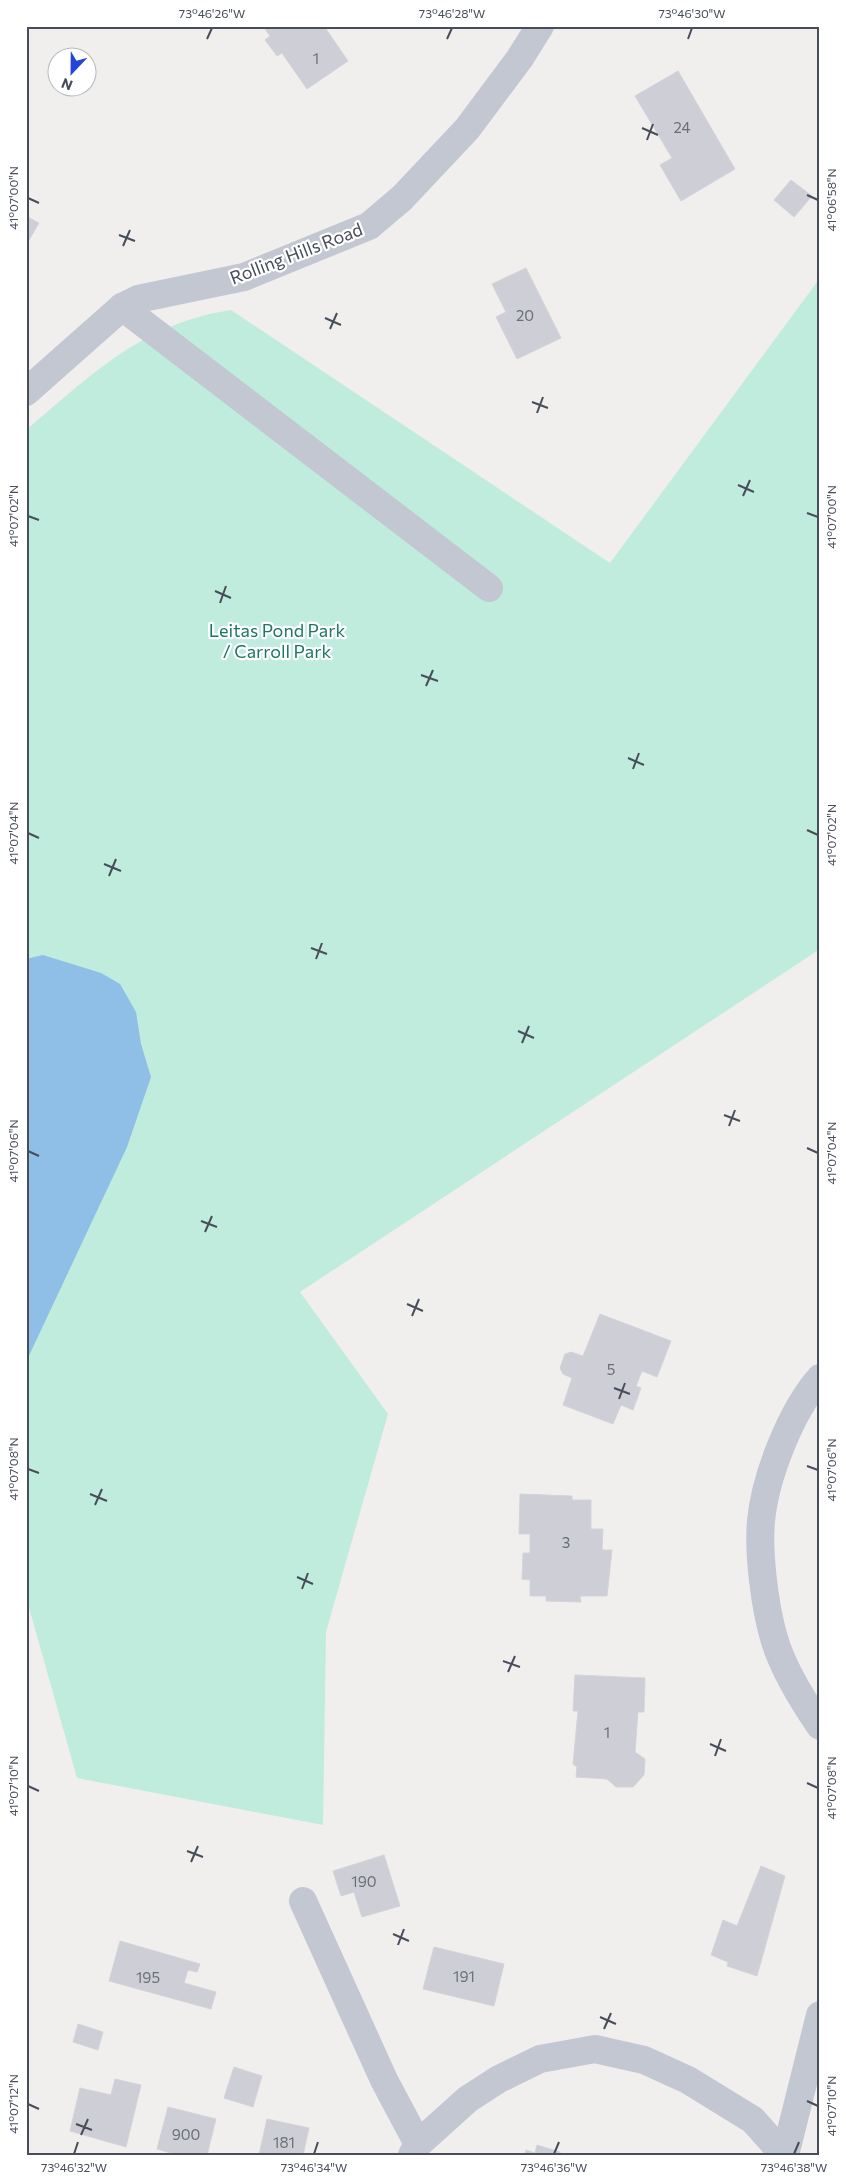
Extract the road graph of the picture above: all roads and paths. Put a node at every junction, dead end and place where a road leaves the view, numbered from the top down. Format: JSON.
{"nodes":[{"id":1,"x":540,"y":26,"type":"edge"},
{"id":2,"x":122,"y":307,"type":"junction"},
{"id":3,"x":26,"y":392,"type":"edge"},
{"id":4,"x":489,"y":588,"type":"dead end"},
{"id":5,"x":820,"y":1378,"type":"edge"},
{"id":6,"x":820,"y":1726,"type":"edge"},
{"id":7,"x":303,"y":1901,"type":"dead end"},
{"id":8,"x":820,"y":2015,"type":"edge"},
{"id":9,"x":415,"y":2149,"type":"edge"},
{"id":10,"x":784,"y":2155,"type":"edge"}],
"edges":[{"from":1,"to":2,"type":"street","name":"Rolling Hills Road"},
{"from":2,"to":3,"type":"street","name":"Rolling Hills Road"},
{"from":2,"to":4,"type":"street"},
{"from":5,"to":6,"type":"street"},
{"from":7,"to":9,"type":"street"},
{"from":8,"to":10,"type":"street"},
{"from":9,"to":10,"type":"street"}]}
